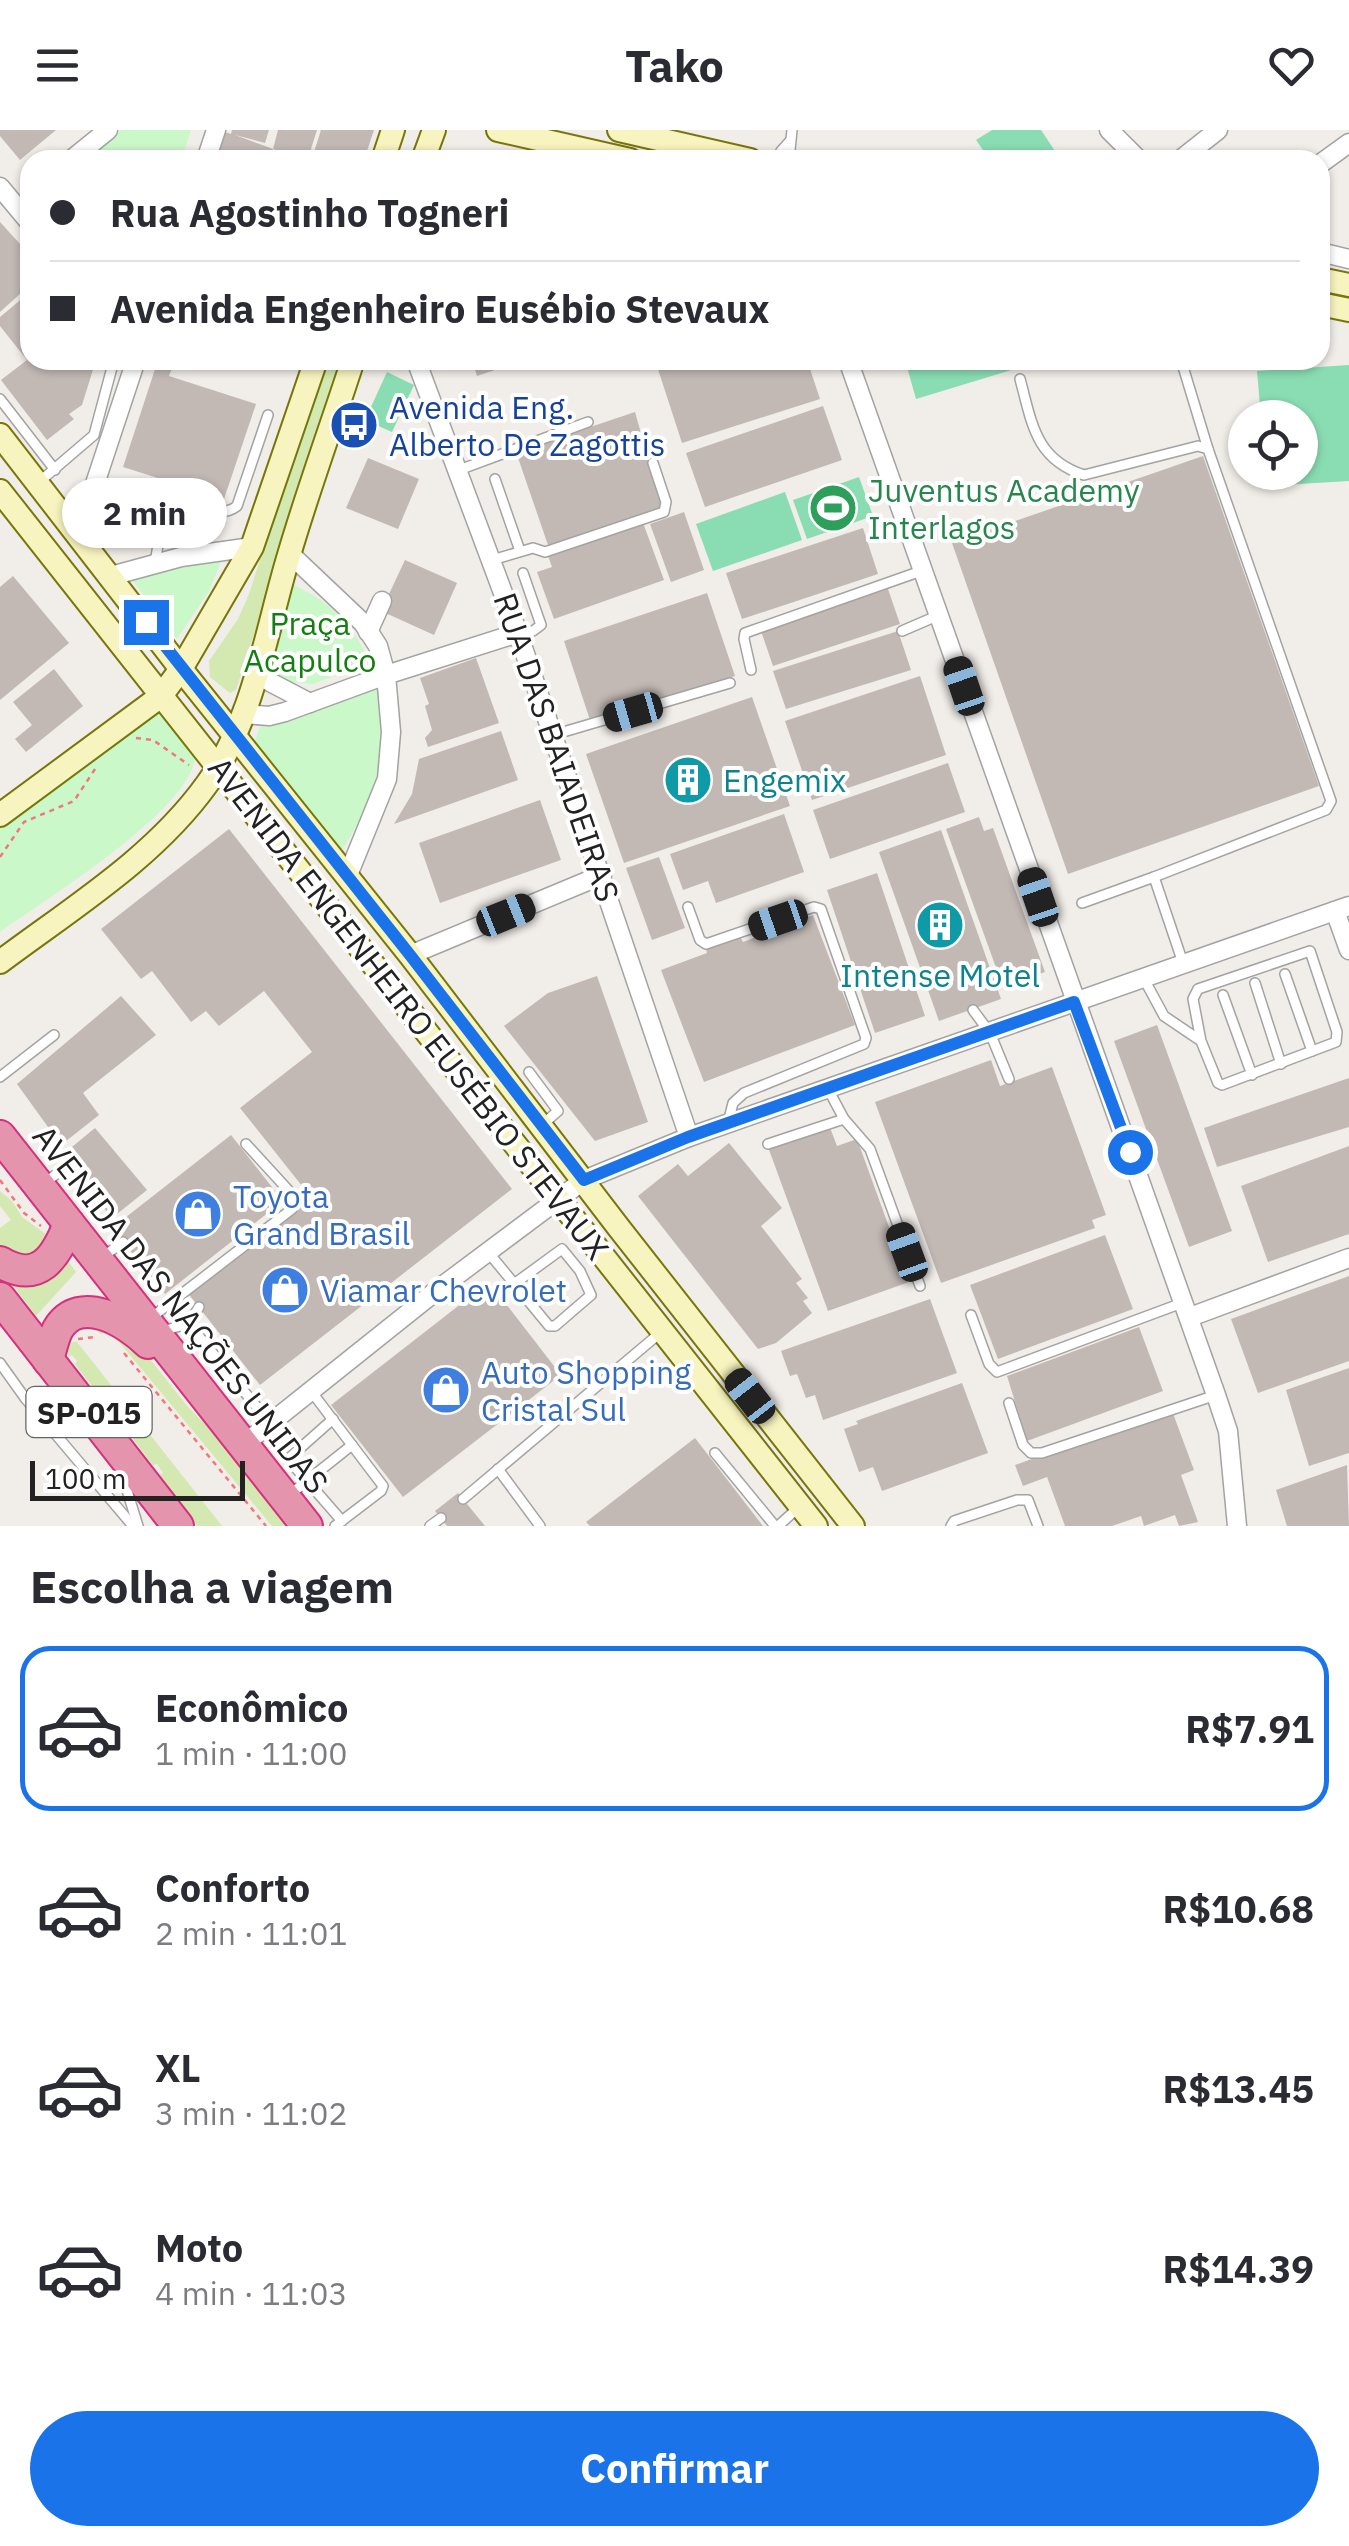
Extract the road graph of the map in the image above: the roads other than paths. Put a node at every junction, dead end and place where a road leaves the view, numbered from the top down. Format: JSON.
{"nodes":[{"id":1,"x":108,"y":130,"type":"edge"},
{"id":2,"x":498,"y":130,"type":"edge"},
{"id":3,"x":619,"y":130,"type":"edge"},
{"id":4,"x":1109,"y":130,"type":"edge"},
{"id":5,"x":1218,"y":130,"type":"edge"},
{"id":6,"x":690,"y":139,"type":"edge"},
{"id":7,"x":83,"y":150,"type":"edge"},
{"id":8,"x":557,"y":150,"type":"edge"},
{"id":9,"x":1129,"y":150,"type":"edge"},
{"id":10,"x":1193,"y":150,"type":"edge"},
{"id":11,"x":0,"y":187,"type":"edge"},
{"id":12,"x":20,"y":201,"type":"edge"},
{"id":13,"x":14,"y":206,"type":"junction"},
{"id":14,"x":20,"y":212,"type":"edge"},
{"id":15,"x":111,"y":370,"type":"edge"},
{"id":16,"x":133,"y":370,"type":"edge"},
{"id":17,"x":313,"y":370,"type":"edge"},
{"id":18,"x":350,"y":370,"type":"edge"},
{"id":19,"x":420,"y":370,"type":"edge"},
{"id":20,"x":852,"y":370,"type":"edge"},
{"id":21,"x":1184,"y":370,"type":"edge"},
{"id":22,"x":1020,"y":379,"type":"dead end"},
{"id":23,"x":0,"y":399,"type":"edge"},
{"id":24,"x":268,"y":414,"type":"dead end"},
{"id":25,"x":588,"y":422,"type":"dead end"},
{"id":26,"x":3,"y":442,"type":"edge"},
{"id":27,"x":1208,"y":449,"type":"junction"},
{"id":28,"x":654,"y":462,"type":"dead end"},
{"id":29,"x":459,"y":470,"type":"junction"},
{"id":30,"x":46,"y":477,"type":"junction"},
{"id":31,"x":495,"y":480,"type":"dead end"},
{"id":32,"x":0,"y":491,"type":"edge"},
{"id":33,"x":78,"y":534,"type":"junction"},
{"id":34,"x":252,"y":548,"type":"junction"},
{"id":35,"x":520,"y":551,"type":"junction"},
{"id":36,"x":289,"y":553,"type":"junction"},
{"id":37,"x":492,"y":560,"type":"junction"},
{"id":38,"x":155,"y":562,"type":"junction"},
{"id":39,"x":924,"y":570,"type":"junction"},
{"id":40,"x":522,"y":573,"type":"dead end"},
{"id":41,"x":111,"y":576,"type":"junction"},
{"id":42,"x":382,"y":601,"type":"dead end"},
{"id":43,"x":939,"y":615,"type":"junction"},
{"id":44,"x":902,"y":631,"type":"dead end"},
{"id":45,"x":368,"y":632,"type":"junction"},
{"id":46,"x":518,"y":632,"type":"junction"},
{"id":47,"x":258,"y":664,"type":"junction"},
{"id":48,"x":181,"y":669,"type":"junction"},
{"id":49,"x":752,"y":670,"type":"dead end"},
{"id":50,"x":386,"y":675,"type":"junction"},
{"id":51,"x":730,"y":684,"type":"dead end"},
{"id":52,"x":161,"y":696,"type":"junction"},
{"id":53,"x":310,"y":703,"type":"junction"},
{"id":54,"x":238,"y":724,"type":"junction"},
{"id":55,"x":553,"y":735,"type":"junction"},
{"id":56,"x":218,"y":768,"type":"junction"},
{"id":57,"x":1,"y":812,"type":"edge"},
{"id":58,"x":302,"y":818,"type":"junction"},
{"id":59,"x":268,"y":828,"type":"junction"},
{"id":60,"x":348,"y":875,"type":"junction"},
{"id":61,"x":602,"y":876,"type":"junction"},
{"id":62,"x":1154,"y":878,"type":"junction"},
{"id":63,"x":1082,"y":904,"type":"dead end"},
{"id":64,"x":688,"y":907,"type":"dead end"},
{"id":65,"x":1342,"y":909,"type":"edge"},
{"id":66,"x":1349,"y":950,"type":"edge"},
{"id":67,"x":410,"y":955,"type":"junction"},
{"id":68,"x":0,"y":962,"type":"edge"},
{"id":69,"x":1182,"y":963,"type":"junction"},
{"id":70,"x":1285,"y":974,"type":"dead end"},
{"id":71,"x":1144,"y":977,"type":"junction"},
{"id":72,"x":1255,"y":983,"type":"dead end"},
{"id":73,"x":1223,"y":995,"type":"dead end"},
{"id":74,"x":1074,"y":1002,"type":"junction"},
{"id":75,"x":973,"y":1010,"type":"dead end"},
{"id":76,"x":990,"y":1033,"type":"junction"},
{"id":77,"x":54,"y":1034,"type":"dead end"},
{"id":78,"x":1200,"y":1041,"type":"junction"},
{"id":79,"x":1312,"y":1051,"type":"junction"},
{"id":80,"x":1281,"y":1064,"type":"junction"},
{"id":81,"x":529,"y":1072,"type":"dead end"},
{"id":82,"x":1252,"y":1075,"type":"junction"},
{"id":83,"x":0,"y":1077,"type":"edge"},
{"id":84,"x":1009,"y":1079,"type":"dead end"},
{"id":85,"x":828,"y":1088,"type":"junction"},
{"id":86,"x":844,"y":1119,"type":"junction"},
{"id":87,"x":728,"y":1123,"type":"junction"},
{"id":88,"x":542,"y":1125,"type":"junction"},
{"id":89,"x":0,"y":1136,"type":"edge"},
{"id":90,"x":688,"y":1137,"type":"junction"},
{"id":91,"x":246,"y":1144,"type":"dead end"},
{"id":92,"x":768,"y":1144,"type":"dead end"},
{"id":93,"x":68,"y":1165,"type":"dead end"},
{"id":94,"x":584,"y":1180,"type":"junction"},
{"id":95,"x":39,"y":1186,"type":"junction"},
{"id":96,"x":558,"y":1199,"type":"junction"},
{"id":97,"x":64,"y":1235,"type":"junction"},
{"id":98,"x":123,"y":1242,"type":"dead end"},
{"id":99,"x":488,"y":1252,"type":"junction"},
{"id":100,"x":1349,"y":1258,"type":"edge"},
{"id":101,"x":98,"y":1260,"type":"junction"},
{"id":102,"x":0,"y":1262,"type":"edge"},
{"id":103,"x":514,"y":1284,"type":"junction"},
{"id":104,"x":920,"y":1286,"type":"dead end"},
{"id":105,"x":0,"y":1298,"type":"edge"},
{"id":106,"x":199,"y":1307,"type":"dead end"},
{"id":107,"x":1187,"y":1309,"type":"junction"},
{"id":108,"x":971,"y":1315,"type":"dead end"},
{"id":109,"x":188,"y":1326,"type":"junction"},
{"id":110,"x":150,"y":1327,"type":"junction"},
{"id":111,"x":662,"y":1331,"type":"junction"},
{"id":112,"x":52,"y":1346,"type":"junction"},
{"id":113,"x":0,"y":1363,"type":"edge"},
{"id":114,"x":311,"y":1391,"type":"junction"},
{"id":115,"x":244,"y":1394,"type":"junction"},
{"id":116,"x":1216,"y":1395,"type":"junction"},
{"id":117,"x":1009,"y":1403,"type":"dead end"},
{"id":118,"x":333,"y":1419,"type":"junction"},
{"id":119,"x":270,"y":1423,"type":"junction"},
{"id":120,"x":230,"y":1428,"type":"junction"},
{"id":121,"x":112,"y":1442,"type":"junction"},
{"id":122,"x":352,"y":1445,"type":"junction"},
{"id":123,"x":716,"y":1453,"type":"dead end"},
{"id":124,"x":498,"y":1469,"type":"junction"},
{"id":125,"x":816,"y":1480,"type":"junction"},
{"id":126,"x":297,"y":1490,"type":"junction"},
{"id":127,"x":463,"y":1499,"type":"dead end"},
{"id":128,"x":797,"y":1502,"type":"junction"},
{"id":129,"x":440,"y":1518,"type":"dead end"},
{"id":130,"x":339,"y":1524,"type":"edge"},
{"id":131,"x":136,"y":1526,"type":"edge"},
{"id":132,"x":178,"y":1526,"type":"edge"},
{"id":133,"x":306,"y":1526,"type":"edge"},
{"id":134,"x":430,"y":1526,"type":"edge"},
{"id":135,"x":540,"y":1526,"type":"edge"},
{"id":136,"x":777,"y":1526,"type":"edge"},
{"id":137,"x":816,"y":1526,"type":"edge"},
{"id":138,"x":853,"y":1526,"type":"edge"},
{"id":139,"x":951,"y":1526,"type":"edge"},
{"id":140,"x":1038,"y":1526,"type":"edge"},
{"id":141,"x":1236,"y":1526,"type":"edge"}],
"edges":[{"from":1,"to":7,"type":"street"},
{"from":2,"to":8,"type":"main road"},
{"from":3,"to":6,"type":"main road"},
{"from":4,"to":9,"type":"street"},
{"from":5,"to":10,"type":"street"},
{"from":11,"to":13,"type":"street"},
{"from":12,"to":13,"type":"street"},
{"from":13,"to":14,"type":"street"},
{"from":15,"to":30,"type":"lane"},
{"from":16,"to":33,"type":"street"},
{"from":17,"to":34,"type":"main road"},
{"from":18,"to":36,"type":"main road"},
{"from":19,"to":29,"type":"street","name":"RUA DAS BAIADEIRAS"},
{"from":20,"to":39,"type":"street"},
{"from":21,"to":27,"type":"lane"},
{"from":22,"to":27,"type":"lane"},
{"from":23,"to":30,"type":"lane"},
{"from":24,"to":38,"type":"lane"},
{"from":25,"to":29,"type":"lane"},
{"from":26,"to":30,"type":"main road","name":"AVENIDA ENGENHEIRO EUSÉBIO STEVAUX"},
{"from":27,"to":62,"type":"lane"},
{"from":28,"to":35,"type":"lane"},
{"from":29,"to":37,"type":"street","name":"RUA DAS BAIADEIRAS"},
{"from":30,"to":33,"type":"main road","name":"AVENIDA ENGENHEIRO EUSÉBIO STEVAUX"},
{"from":31,"to":35,"type":"lane"},
{"from":32,"to":52,"type":"main road","name":"AVENIDA ENGENHEIRO EUSÉBIO STEVAUX"},
{"from":33,"to":41,"type":"main road","name":"AVENIDA ENGENHEIRO EUSÉBIO STEVAUX"},
{"from":34,"to":38,"type":"street"},
{"from":34,"to":48,"type":"main road"},
{"from":35,"to":37,"type":"lane"},
{"from":36,"to":45,"type":"street"},
{"from":36,"to":47,"type":"main road"},
{"from":37,"to":46,"type":"street","name":"RUA DAS BAIADEIRAS"},
{"from":38,"to":41,"type":"street"},
{"from":39,"to":43,"type":"street"},
{"from":39,"to":49,"type":"lane"},
{"from":40,"to":46,"type":"lane"},
{"from":41,"to":48,"type":"main road","name":"AVENIDA ENGENHEIRO EUSÉBIO STEVAUX"},
{"from":42,"to":45,"type":"street"},
{"from":43,"to":44,"type":"lane"},
{"from":43,"to":74,"type":"street"},
{"from":45,"to":50,"type":"street"},
{"from":46,"to":50,"type":"street"},
{"from":46,"to":55,"type":"street","name":"RUA DAS BAIADEIRAS"},
{"from":47,"to":53,"type":"street"},
{"from":47,"to":54,"type":"main road"},
{"from":48,"to":52,"type":"main road"},
{"from":48,"to":54,"type":"main road","name":"AVENIDA ENGENHEIRO EUSÉBIO STEVAUX"},
{"from":50,"to":53,"type":"street"},
{"from":50,"to":60,"type":"street"},
{"from":51,"to":55,"type":"lane"},
{"from":52,"to":56,"type":"main road","name":"AVENIDA ENGENHEIRO EUSÉBIO STEVAUX"},
{"from":52,"to":57,"type":"main road"},
{"from":53,"to":54,"type":"street"},
{"from":54,"to":56,"type":"main road"},
{"from":54,"to":58,"type":"main road","name":"AVENIDA ENGENHEIRO EUSÉBIO STEVAUX"},
{"from":55,"to":61,"type":"street","name":"RUA DAS BAIADEIRAS"},
{"from":56,"to":59,"type":"main road","name":"AVENIDA ENGENHEIRO EUSÉBIO STEVAUX"},
{"from":56,"to":68,"type":"main road"},
{"from":58,"to":59,"type":"main road"},
{"from":58,"to":60,"type":"main road","name":"AVENIDA ENGENHEIRO EUSÉBIO STEVAUX"},
{"from":59,"to":96,"type":"main road","name":"AVENIDA ENGENHEIRO EUSÉBIO STEVAUX"},
{"from":60,"to":67,"type":"main road","name":"AVENIDA ENGENHEIRO EUSÉBIO STEVAUX"},
{"from":61,"to":67,"type":"street"},
{"from":61,"to":90,"type":"street","name":"RUA DAS BAIADEIRAS"},
{"from":62,"to":63,"type":"lane"},
{"from":62,"to":69,"type":"lane"},
{"from":64,"to":87,"type":"lane"},
{"from":65,"to":66,"type":"street"},
{"from":65,"to":69,"type":"street"},
{"from":67,"to":88,"type":"main road","name":"AVENIDA ENGENHEIRO EUSÉBIO STEVAUX"},
{"from":69,"to":71,"type":"street"},
{"from":70,"to":79,"type":"lane"},
{"from":71,"to":74,"type":"street"},
{"from":71,"to":78,"type":"lane"},
{"from":72,"to":80,"type":"lane"},
{"from":73,"to":82,"type":"lane"},
{"from":74,"to":76,"type":"street"},
{"from":74,"to":107,"type":"street"},
{"from":75,"to":76,"type":"lane"},
{"from":76,"to":84,"type":"lane"},
{"from":76,"to":85,"type":"street"},
{"from":77,"to":83,"type":"lane"},
{"from":78,"to":79,"type":"lane"},
{"from":78,"to":82,"type":"lane"},
{"from":79,"to":80,"type":"lane"},
{"from":80,"to":82,"type":"lane"},
{"from":81,"to":88,"type":"lane"},
{"from":85,"to":86,"type":"lane"},
{"from":85,"to":87,"type":"street"},
{"from":86,"to":92,"type":"lane"},
{"from":86,"to":104,"type":"lane"},
{"from":87,"to":90,"type":"street"},
{"from":88,"to":94,"type":"main road","name":"AVENIDA ENGENHEIRO EUSÉBIO STEVAUX"},
{"from":89,"to":95,"type":"highway","name":"AVENIDA DAS NAÇÕES UNIDAS","number":"SP-015"},
{"from":90,"to":94,"type":"street"},
{"from":91,"to":110,"type":"lane"},
{"from":93,"to":95,"type":"lane"},
{"from":94,"to":96,"type":"street"},
{"from":94,"to":125,"type":"main road","name":"AVENIDA ENGENHEIRO EUSÉBIO STEVAUX"},
{"from":95,"to":97,"type":"highway","name":"AVENIDA DAS NAÇÕES UNIDAS","number":"SP-015"},
{"from":96,"to":99,"type":"street"},
{"from":96,"to":111,"type":"main road","name":"AVENIDA ENGENHEIRO EUSÉBIO STEVAUX"},
{"from":97,"to":101,"type":"highway","name":"AVENIDA DAS NAÇÕES UNIDAS","number":"SP-015"},
{"from":97,"to":102,"type":"highway"},
{"from":98,"to":101,"type":"lane"},
{"from":99,"to":103,"type":"lane"},
{"from":99,"to":114,"type":"street"},
{"from":100,"to":107,"type":"street"},
{"from":101,"to":110,"type":"highway","name":"AVENIDA DAS NAÇÕES UNIDAS","number":"SP-015"},
{"from":103,"to":103,"type":"lane"},
{"from":105,"to":112,"type":"highway","number":"SP-015"},
{"from":106,"to":109,"type":"lane"},
{"from":107,"to":108,"type":"lane"},
{"from":107,"to":116,"type":"street"},
{"from":109,"to":110,"type":"lane"},
{"from":109,"to":115,"type":"lane"},
{"from":110,"to":120,"type":"highway","name":"AVENIDA DAS NAÇÕES UNIDAS","number":"SP-015"},
{"from":111,"to":124,"type":"lane"},
{"from":111,"to":128,"type":"main road","name":"AVENIDA ENGENHEIRO EUSÉBIO STEVAUX"},
{"from":112,"to":120,"type":"highway"},
{"from":112,"to":121,"type":"highway","number":"SP-015"},
{"from":113,"to":131,"type":"lane"},
{"from":114,"to":118,"type":"lane"},
{"from":114,"to":119,"type":"street"},
{"from":115,"to":119,"type":"lane"},
{"from":115,"to":120,"type":"lane"},
{"from":116,"to":117,"type":"lane"},
{"from":116,"to":141,"type":"street"},
{"from":118,"to":122,"type":"lane"},
{"from":118,"to":126,"type":"lane"},
{"from":119,"to":120,"type":"street"},
{"from":120,"to":126,"type":"highway","name":"AVENIDA DAS NAÇÕES UNIDAS","number":"SP-015"},
{"from":121,"to":131,"type":"lane"},
{"from":121,"to":132,"type":"highway","number":"SP-015"},
{"from":122,"to":126,"type":"lane"},
{"from":122,"to":130,"type":"lane"},
{"from":123,"to":136,"type":"lane"},
{"from":124,"to":127,"type":"lane"},
{"from":124,"to":135,"type":"lane"},
{"from":125,"to":128,"type":"main road"},
{"from":125,"to":138,"type":"main road","name":"AVENIDA ENGENHEIRO EUSÉBIO STEVAUX"},
{"from":126,"to":130,"type":"lane"},
{"from":126,"to":133,"type":"highway","name":"AVENIDA DAS NAÇÕES UNIDAS","number":"SP-015"},
{"from":128,"to":136,"type":"lane"},
{"from":128,"to":137,"type":"main road","name":"AVENIDA ENGENHEIRO EUSÉBIO STEVAUX"},
{"from":129,"to":134,"type":"lane"},
{"from":139,"to":140,"type":"lane"}]}
